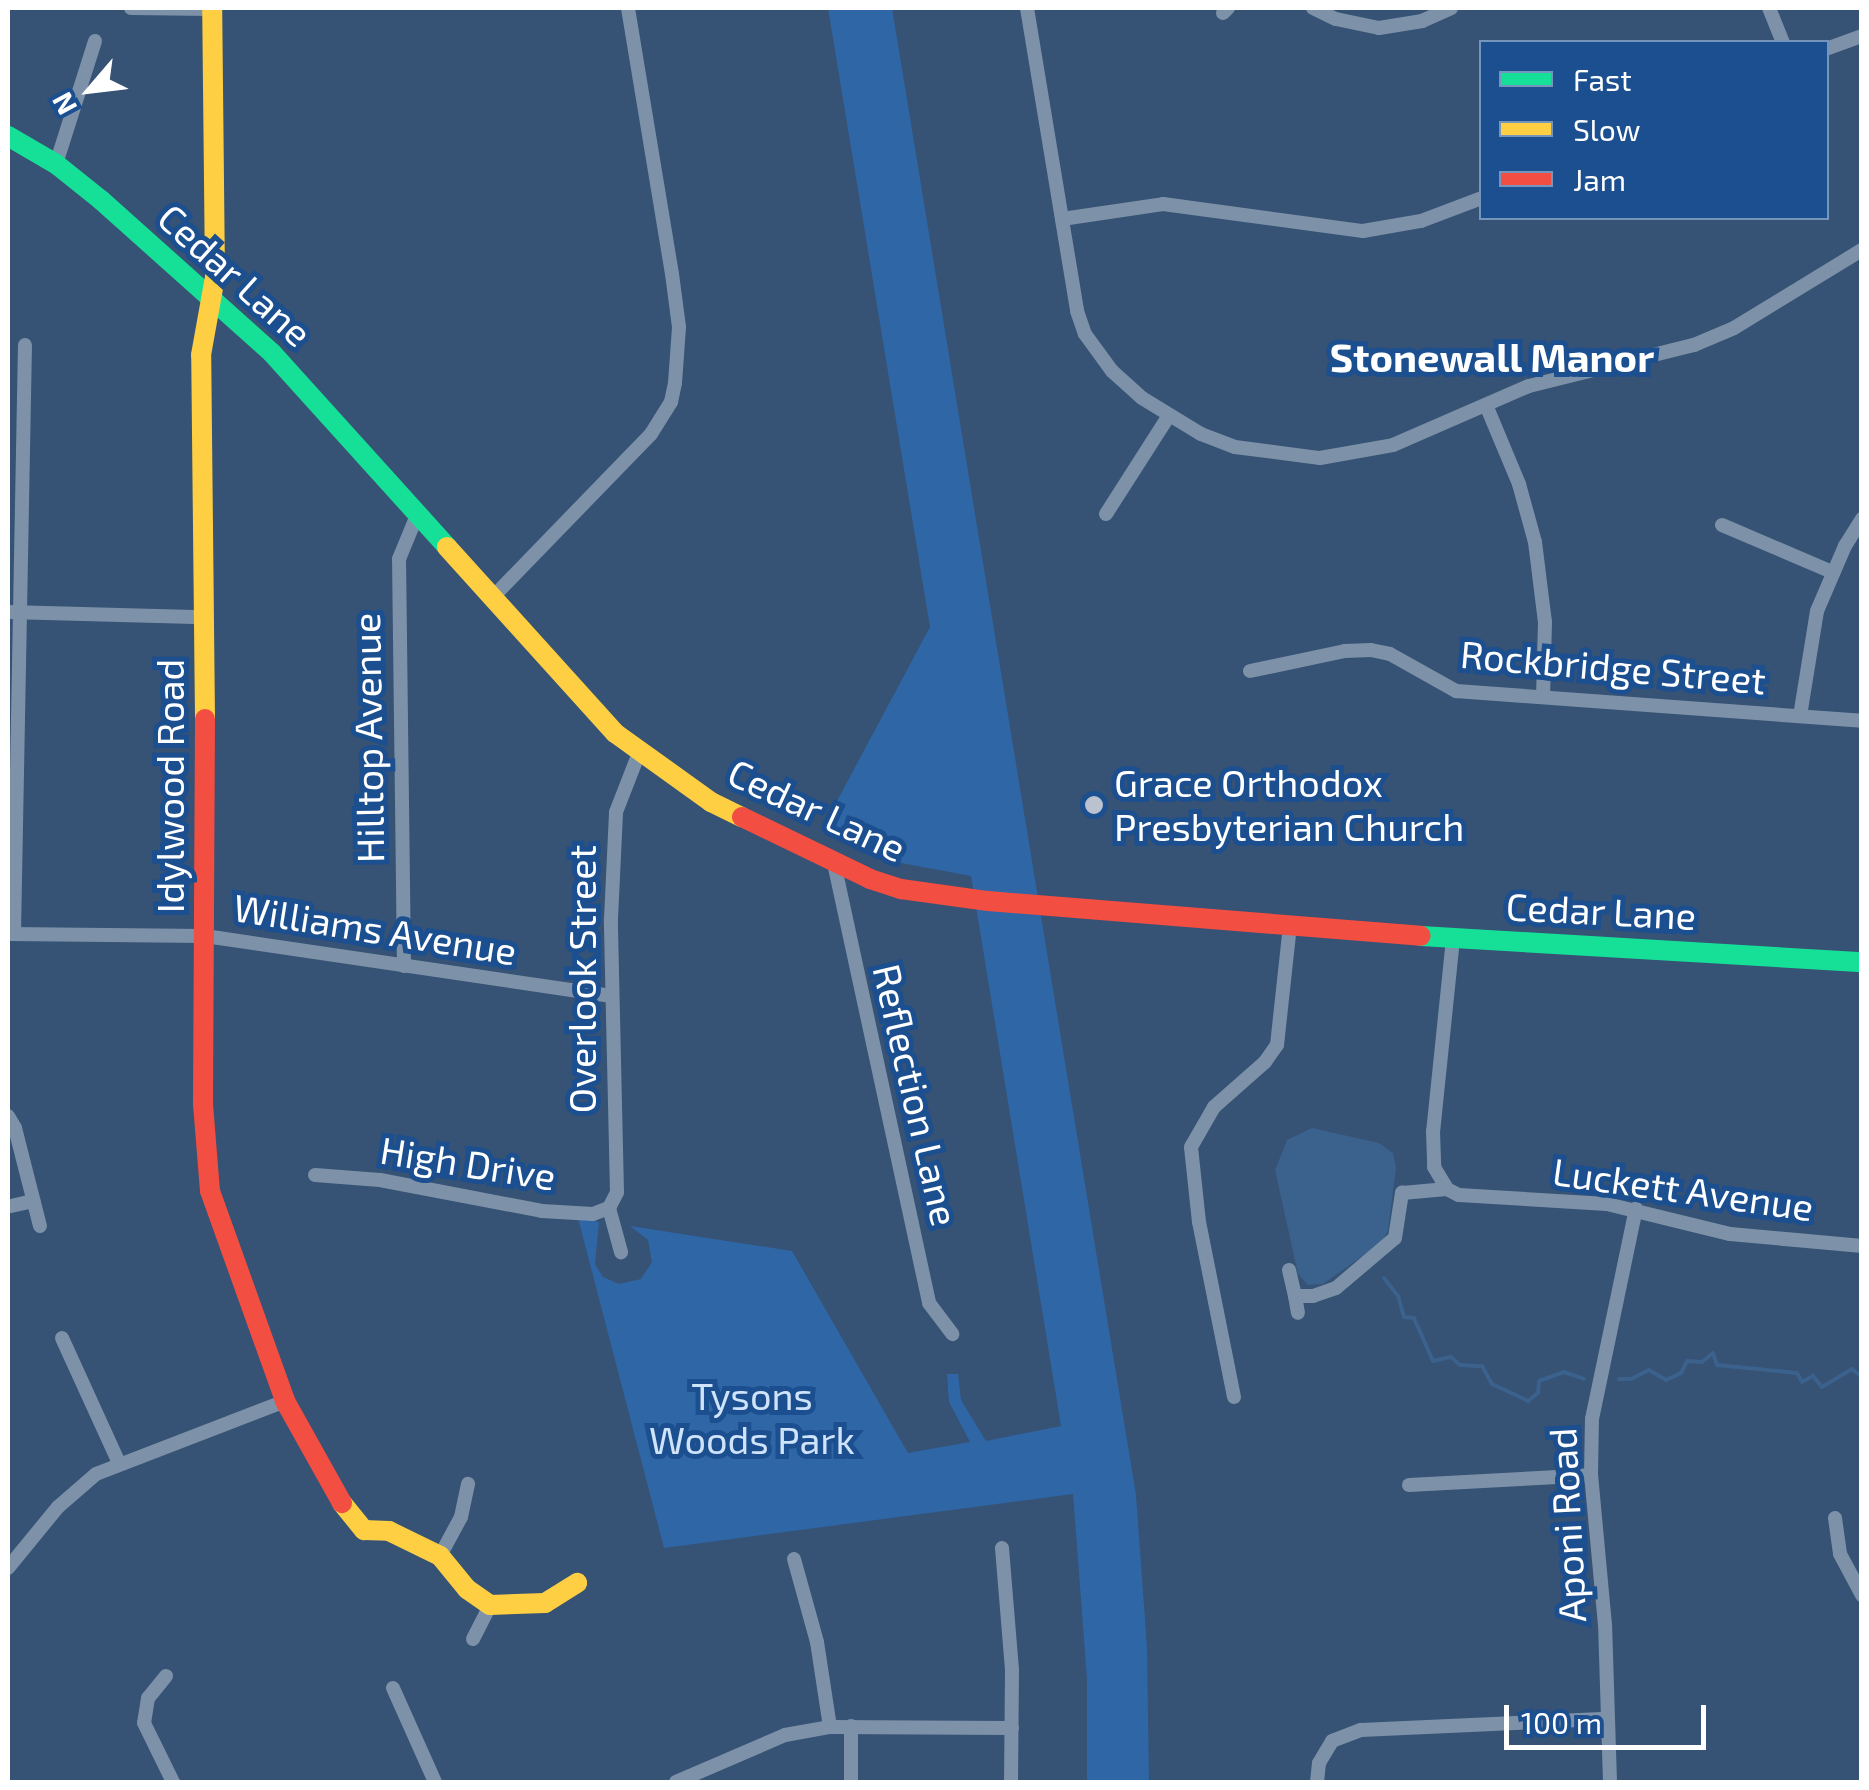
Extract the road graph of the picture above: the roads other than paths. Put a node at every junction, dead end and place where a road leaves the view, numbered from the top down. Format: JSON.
{"nodes":[{"id":1,"x":130,"y":8,"type":"edge"},
{"id":2,"x":212,"y":8,"type":"edge"},
{"id":3,"x":628,"y":8,"type":"edge"},
{"id":4,"x":1027,"y":8,"type":"edge"},
{"id":5,"x":1313,"y":8,"type":"edge"},
{"id":6,"x":1451,"y":8,"type":"edge"},
{"id":7,"x":1769,"y":8,"type":"edge"},
{"id":8,"x":1862,"y":36,"type":"edge"},
{"id":9,"x":1782,"y":40,"type":"edge"},
{"id":10,"x":95,"y":41,"type":"dead end"},
{"id":11,"x":1829,"y":49,"type":"edge"},
{"id":12,"x":8,"y":136,"type":"edge"},
{"id":13,"x":56,"y":164,"type":"junction"},
{"id":14,"x":1479,"y":199,"type":"edge"},
{"id":15,"x":1062,"y":220,"type":"junction"},
{"id":16,"x":1862,"y":250,"type":"edge"},
{"id":17,"x":210,"y":296,"type":"junction"},
{"id":18,"x":25,"y":345,"type":"dead end"},
{"id":19,"x":1486,"y":405,"type":"junction"},
{"id":20,"x":1168,"y":416,"type":"junction"},
{"id":21,"x":418,"y":513,"type":"junction"},
{"id":22,"x":1106,"y":514,"type":"dead end"},
{"id":23,"x":1862,"y":520,"type":"edge"},
{"id":24,"x":1722,"y":526,"type":"dead end"},
{"id":25,"x":1832,"y":572,"type":"junction"},
{"id":26,"x":492,"y":598,"type":"junction"},
{"id":27,"x":14,"y":613,"type":"edge"},
{"id":28,"x":204,"y":617,"type":"junction"},
{"id":29,"x":1250,"y":671,"type":"dead end"},
{"id":30,"x":1542,"y":698,"type":"junction"},
{"id":31,"x":1800,"y":716,"type":"junction"},
{"id":32,"x":1862,"y":721,"type":"edge"},
{"id":33,"x":639,"y":753,"type":"junction"},
{"id":34,"x":834,"y":862,"type":"junction"},
{"id":35,"x":1290,"y":926,"type":"junction"},
{"id":36,"x":11,"y":934,"type":"edge"},
{"id":37,"x":205,"y":936,"type":"junction"},
{"id":38,"x":1453,"y":939,"type":"junction"},
{"id":39,"x":1862,"y":962,"type":"edge"},
{"id":40,"x":404,"y":966,"type":"junction"},
{"id":41,"x":612,"y":996,"type":"junction"},
{"id":42,"x":8,"y":1116,"type":"edge"},
{"id":43,"x":315,"y":1175,"type":"dead end"},
{"id":44,"x":1444,"y":1185,"type":"junction"},
{"id":45,"x":33,"y":1200,"type":"junction"},
{"id":46,"x":12,"y":1206,"type":"dead end"},
{"id":47,"x":610,"y":1208,"type":"junction"},
{"id":48,"x":1636,"y":1209,"type":"junction"},
{"id":49,"x":40,"y":1226,"type":"dead end"},
{"id":50,"x":1862,"y":1246,"type":"edge"},
{"id":51,"x":621,"y":1252,"type":"dead end"},
{"id":52,"x":1290,"y":1270,"type":"dead end"},
{"id":53,"x":1295,"y":1296,"type":"junction"},
{"id":54,"x":1298,"y":1313,"type":"dead end"},
{"id":55,"x":952,"y":1334,"type":"dead end"},
{"id":56,"x":62,"y":1338,"type":"dead end"},
{"id":57,"x":1234,"y":1397,"type":"dead end"},
{"id":58,"x":285,"y":1401,"type":"junction"},
{"id":59,"x":118,"y":1462,"type":"junction"},
{"id":60,"x":1591,"y":1475,"type":"junction"},
{"id":61,"x":468,"y":1484,"type":"dead end"},
{"id":62,"x":1409,"y":1485,"type":"dead end"},
{"id":63,"x":1835,"y":1518,"type":"dead end"},
{"id":64,"x":1002,"y":1548,"type":"dead end"},
{"id":65,"x":440,"y":1556,"type":"junction"},
{"id":66,"x":794,"y":1560,"type":"dead end"},
{"id":67,"x":8,"y":1568,"type":"edge"},
{"id":68,"x":577,"y":1583,"type":"dead end"},
{"id":69,"x":1862,"y":1595,"type":"edge"},
{"id":70,"x":490,"y":1605,"type":"junction"},
{"id":71,"x":473,"y":1640,"type":"dead end"},
{"id":72,"x":166,"y":1676,"type":"dead end"},
{"id":73,"x":393,"y":1688,"type":"dead end"},
{"id":74,"x":1607,"y":1719,"type":"junction"},
{"id":75,"x":852,"y":1726,"type":"junction"},
{"id":76,"x":830,"y":1727,"type":"junction"},
{"id":77,"x":1012,"y":1728,"type":"junction"},
{"id":78,"x":172,"y":1782,"type":"edge"},
{"id":79,"x":436,"y":1782,"type":"edge"},
{"id":80,"x":676,"y":1782,"type":"edge"},
{"id":81,"x":851,"y":1782,"type":"edge"},
{"id":82,"x":1012,"y":1782,"type":"edge"},
{"id":83,"x":1317,"y":1782,"type":"edge"},
{"id":84,"x":1610,"y":1782,"type":"edge"}],
"edges":[{"from":1,"to":2,"type":"street"},
{"from":2,"to":17,"type":"main road","name":"Idylwood Road"},
{"from":3,"to":26,"type":"street"},
{"from":4,"to":15,"type":"street"},
{"from":5,"to":6,"type":"street"},
{"from":7,"to":9,"type":"street"},
{"from":8,"to":11,"type":"street"},
{"from":10,"to":13,"type":"street"},
{"from":12,"to":13,"type":"main road","name":"Cedar Lane"},
{"from":13,"to":17,"type":"main road","name":"Cedar Lane"},
{"from":14,"to":15,"type":"street"},
{"from":15,"to":20,"type":"street"},
{"from":16,"to":19,"type":"street"},
{"from":17,"to":21,"type":"main road","name":"Cedar Lane"},
{"from":17,"to":28,"type":"main road","name":"Idylwood Road"},
{"from":18,"to":27,"type":"street"},
{"from":19,"to":20,"type":"street"},
{"from":19,"to":30,"type":"street"},
{"from":20,"to":22,"type":"street"},
{"from":21,"to":26,"type":"main road","name":"Cedar Lane"},
{"from":21,"to":40,"type":"street","name":"Hilltop Avenue"},
{"from":23,"to":25,"type":"street"},
{"from":24,"to":25,"type":"street"},
{"from":25,"to":31,"type":"street"},
{"from":26,"to":33,"type":"main road","name":"Cedar Lane"},
{"from":27,"to":28,"type":"street"},
{"from":27,"to":36,"type":"street"},
{"from":28,"to":37,"type":"main road","name":"Idylwood Road"},
{"from":29,"to":30,"type":"street","name":"Rockbridge Street"},
{"from":30,"to":31,"type":"street","name":"Rockbridge Street"},
{"from":31,"to":32,"type":"street","name":"Rockbridge Street"},
{"from":33,"to":34,"type":"main road","name":"Cedar Lane"},
{"from":33,"to":41,"type":"street","name":"Overlook Street"},
{"from":34,"to":35,"type":"main road","name":"Cedar Lane"},
{"from":34,"to":55,"type":"street","name":"Reflection Lane"},
{"from":35,"to":38,"type":"main road","name":"Cedar Lane"},
{"from":35,"to":57,"type":"street"},
{"from":36,"to":37,"type":"street","name":"Williams Avenue"},
{"from":37,"to":40,"type":"street","name":"Williams Avenue"},
{"from":37,"to":58,"type":"main road","name":"Idylwood Road"},
{"from":38,"to":39,"type":"main road","name":"Cedar Lane"},
{"from":38,"to":44,"type":"street"},
{"from":40,"to":41,"type":"street","name":"Williams Avenue"},
{"from":41,"to":47,"type":"street","name":"Overlook Street"},
{"from":42,"to":45,"type":"street"},
{"from":43,"to":47,"type":"street","name":"High Drive"},
{"from":44,"to":48,"type":"street","name":"Luckett Avenue"},
{"from":44,"to":53,"type":"street"},
{"from":45,"to":46,"type":"street"},
{"from":45,"to":49,"type":"street"},
{"from":47,"to":51,"type":"street"},
{"from":48,"to":50,"type":"street","name":"Luckett Avenue"},
{"from":48,"to":60,"type":"street","name":"Aponi Road"},
{"from":52,"to":53,"type":"street"},
{"from":53,"to":54,"type":"street"},
{"from":56,"to":59,"type":"street"},
{"from":58,"to":59,"type":"street"},
{"from":58,"to":65,"type":"main road","name":"Idylwood Road"},
{"from":59,"to":67,"type":"street"},
{"from":60,"to":62,"type":"street"},
{"from":60,"to":74,"type":"street","name":"Aponi Road"},
{"from":61,"to":65,"type":"street"},
{"from":63,"to":69,"type":"street"},
{"from":64,"to":77,"type":"street"},
{"from":65,"to":70,"type":"main road"},
{"from":66,"to":76,"type":"street"},
{"from":68,"to":70,"type":"main road"},
{"from":70,"to":71,"type":"street"},
{"from":72,"to":78,"type":"street"},
{"from":73,"to":79,"type":"street"},
{"from":74,"to":83,"type":"street"},
{"from":74,"to":84,"type":"street","name":"Aponi Road"},
{"from":75,"to":76,"type":"street"},
{"from":75,"to":77,"type":"street"},
{"from":75,"to":81,"type":"street"},
{"from":76,"to":80,"type":"street"},
{"from":77,"to":82,"type":"street"}]}
